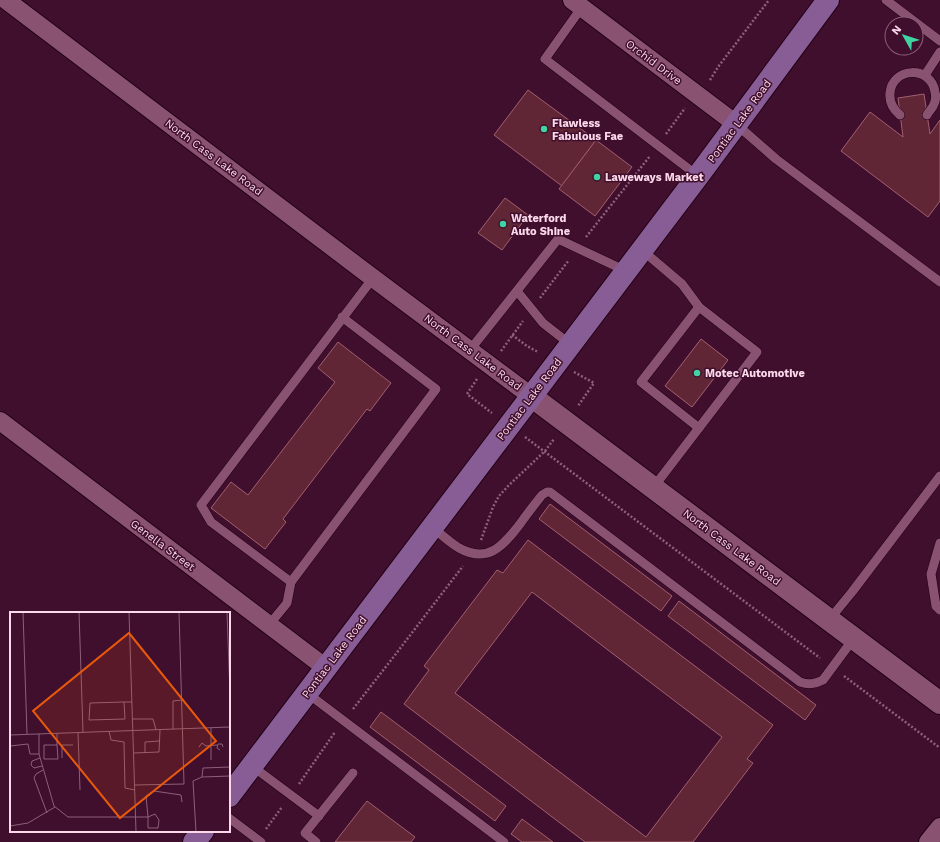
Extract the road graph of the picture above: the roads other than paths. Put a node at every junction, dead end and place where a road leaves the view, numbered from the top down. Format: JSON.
{"nodes":[{"id":1,"x":6,"y":0,"type":"edge"},
{"id":2,"x":828,"y":0,"type":"edge"},
{"id":3,"x":886,"y":0,"type":"edge"},
{"id":4,"x":577,"y":4,"type":"edge"},
{"id":5,"x":940,"y":41,"type":"edge"},
{"id":6,"x":940,"y":52,"type":"edge"},
{"id":7,"x":925,"y":75,"type":"junction"},
{"id":8,"x":900,"y":114,"type":"dead end"},
{"id":9,"x":927,"y":114,"type":"dead end"},
{"id":10,"x":736,"y":124,"type":"junction"},
{"id":11,"x":698,"y":176,"type":"junction"},
{"id":12,"x":642,"y":250,"type":"junction"},
{"id":13,"x":626,"y":271,"type":"junction"},
{"id":14,"x":373,"y":278,"type":"junction"},
{"id":15,"x":940,"y":282,"type":"edge"},
{"id":16,"x":517,"y":291,"type":"junction"},
{"id":17,"x":699,"y":307,"type":"junction"},
{"id":18,"x":342,"y":318,"type":"junction"},
{"id":19,"x":570,"y":344,"type":"junction"},
{"id":20,"x":470,"y":350,"type":"junction"},
{"id":21,"x":531,"y":396,"type":"junction"},
{"id":22,"x":0,"y":422,"type":"edge"},
{"id":23,"x":698,"y":428,"type":"junction"},
{"id":24,"x":940,"y":476,"type":"edge"},
{"id":25,"x":653,"y":488,"type":"junction"},
{"id":26,"x":432,"y":528,"type":"junction"},
{"id":27,"x":940,"y":543,"type":"edge"},
{"id":28,"x":291,"y":582,"type":"junction"},
{"id":29,"x":940,"y":610,"type":"edge"},
{"id":30,"x":829,"y":620,"type":"junction"},
{"id":31,"x":269,"y":625,"type":"junction"},
{"id":32,"x":854,"y":638,"type":"junction"},
{"id":33,"x":326,"y":668,"type":"junction"},
{"id":34,"x":307,"y":693,"type":"junction"},
{"id":35,"x":940,"y":703,"type":"edge"},
{"id":36,"x":252,"y":766,"type":"junction"},
{"id":37,"x":353,"y":773,"type":"dead end"},
{"id":38,"x":230,"y":795,"type":"edge"},
{"id":39,"x":319,"y":816,"type":"junction"},
{"id":40,"x":230,"y":819,"type":"edge"},
{"id":41,"x":940,"y":827,"type":"edge"},
{"id":42,"x":202,"y":832,"type":"edge"},
{"id":43,"x":259,"y":841,"type":"edge"},
{"id":44,"x":194,"y":842,"type":"edge"},
{"id":45,"x":316,"y":842,"type":"edge"},
{"id":46,"x":504,"y":842,"type":"edge"},
{"id":47,"x":928,"y":842,"type":"edge"}],
"edges":[{"from":1,"to":14,"type":"street","name":"North Cass Lake Road"},
{"from":2,"to":10,"type":"main road","name":"Pontiac Lake Road"},
{"from":3,"to":5,"type":"lane"},
{"from":4,"to":10,"type":"street","name":"Orchid Drive"},
{"from":4,"to":11,"type":"lane"},
{"from":6,"to":7,"type":"lane"},
{"from":7,"to":8,"type":"lane"},
{"from":7,"to":9,"type":"lane"},
{"from":10,"to":11,"type":"main road","name":"Pontiac Lake Road"},
{"from":10,"to":15,"type":"lane"},
{"from":11,"to":12,"type":"main road","name":"Pontiac Lake Road"},
{"from":12,"to":13,"type":"main road","name":"Pontiac Lake Road"},
{"from":12,"to":17,"type":"lane"},
{"from":13,"to":16,"type":"lane"},
{"from":13,"to":19,"type":"main road","name":"Pontiac Lake Road"},
{"from":14,"to":18,"type":"lane"},
{"from":14,"to":20,"type":"street","name":"North Cass Lake Road"},
{"from":16,"to":19,"type":"lane"},
{"from":16,"to":20,"type":"lane"},
{"from":17,"to":23,"type":"lane"},
{"from":17,"to":23,"type":"lane"},
{"from":18,"to":28,"type":"lane"},
{"from":18,"to":28,"type":"lane"},
{"from":19,"to":21,"type":"main road","name":"Pontiac Lake Road"},
{"from":20,"to":21,"type":"street","name":"North Cass Lake Road"},
{"from":21,"to":25,"type":"street","name":"North Cass Lake Road"},
{"from":21,"to":26,"type":"main road","name":"Pontiac Lake Road"},
{"from":22,"to":31,"type":"street","name":"Genella Street"},
{"from":23,"to":25,"type":"lane"},
{"from":24,"to":30,"type":"lane"},
{"from":25,"to":30,"type":"street","name":"North Cass Lake Road"},
{"from":26,"to":32,"type":"lane"},
{"from":26,"to":33,"type":"main road","name":"Pontiac Lake Road"},
{"from":27,"to":29,"type":"lane"},
{"from":28,"to":31,"type":"lane"},
{"from":30,"to":32,"type":"street","name":"North Cass Lake Road"},
{"from":31,"to":33,"type":"street","name":"Genella Street"},
{"from":32,"to":35,"type":"street","name":"North Cass Lake Road"},
{"from":33,"to":34,"type":"main road","name":"Pontiac Lake Road"},
{"from":34,"to":36,"type":"main road","name":"Pontiac Lake Road"},
{"from":34,"to":46,"type":"lane"},
{"from":36,"to":38,"type":"main road","name":"Pontiac Lake Road"},
{"from":36,"to":39,"type":"lane"},
{"from":37,"to":39,"type":"lane"},
{"from":39,"to":45,"type":"lane"},
{"from":40,"to":43,"type":"lane"},
{"from":41,"to":47,"type":"street"},
{"from":42,"to":44,"type":"main road"}]}
